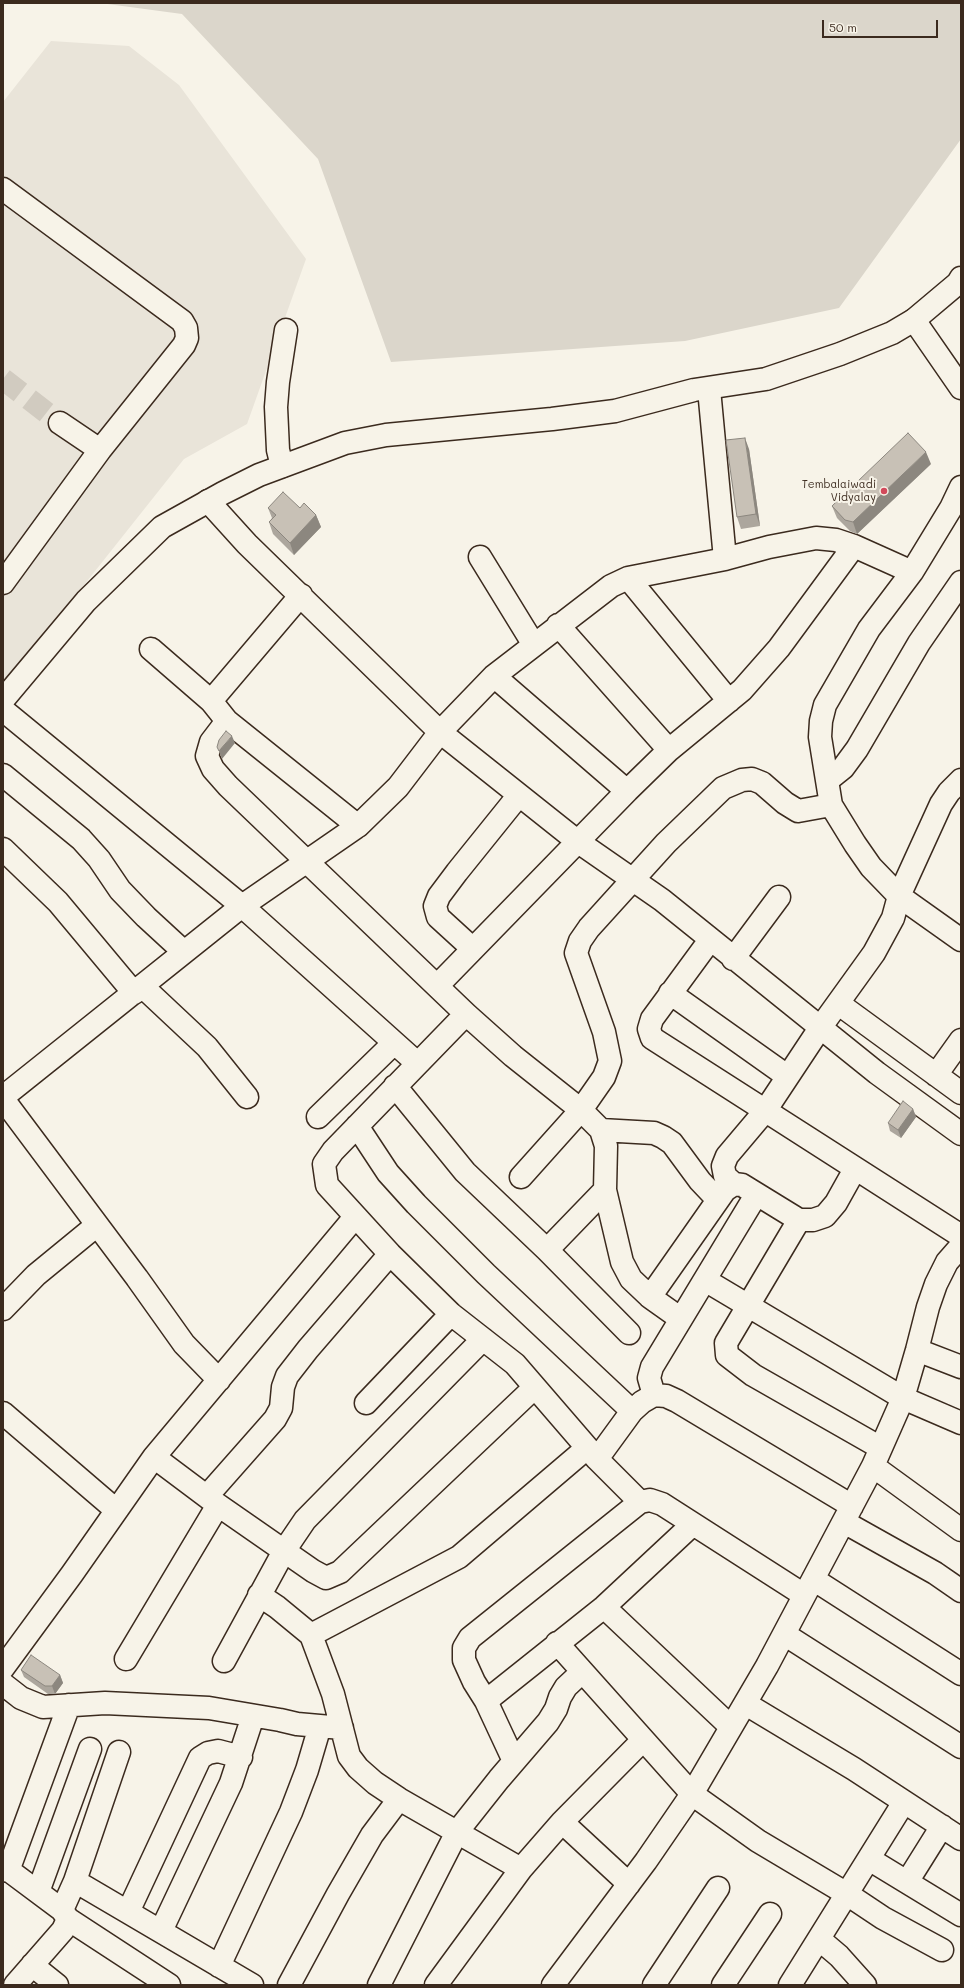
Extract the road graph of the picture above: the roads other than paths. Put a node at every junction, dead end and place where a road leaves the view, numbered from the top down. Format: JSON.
{"nodes":[{"id":1,"x":3,"y":190,"type":"edge"},
{"id":2,"x":959,"y":280,"type":"edge"},
{"id":3,"x":914,"y":320,"type":"junction"},
{"id":4,"x":286,"y":330,"type":"dead end"},
{"id":5,"x":961,"y":388,"type":"edge"},
{"id":6,"x":709,"y":390,"type":"junction"},
{"id":7,"x":60,"y":423,"type":"tunnel mouth"},
{"id":8,"x":100,"y":450,"type":"junction"},
{"id":9,"x":282,"y":466,"type":"junction"},
{"id":10,"x":961,"y":487,"type":"edge"},
{"id":11,"x":208,"y":501,"type":"junction"},
{"id":12,"x":854,"y":546,"type":"junction"},
{"id":13,"x":480,"y":557,"type":"dead end"},
{"id":14,"x":725,"y":559,"type":"junction"},
{"id":15,"x":912,"y":572,"type":"junction"},
{"id":16,"x":628,"y":578,"type":"junction"},
{"id":17,"x":961,"y":582,"type":"edge"},
{"id":18,"x":3,"y":583,"type":"edge"},
{"id":19,"x":301,"y":595,"type":"junction"},
{"id":20,"x":558,"y":625,"type":"junction"},
{"id":21,"x":534,"y":645,"type":"junction"},
{"id":22,"x":151,"y":649,"type":"dead end"},
{"id":23,"x":494,"y":676,"type":"junction"},
{"id":24,"x":3,"y":700,"type":"edge"},
{"id":25,"x":211,"y":701,"type":"junction"},
{"id":26,"x":729,"y":701,"type":"junction"},
{"id":27,"x":3,"y":710,"type":"edge"},
{"id":28,"x":227,"y":721,"type":"junction"},
{"id":29,"x":440,"y":732,"type":"junction"},
{"id":30,"x":669,"y":750,"type":"junction"},
{"id":31,"x":3,"y":775,"type":"edge"},
{"id":32,"x":828,"y":780,"type":"junction"},
{"id":33,"x":961,"y":780,"type":"edge"},
{"id":34,"x":627,"y":791,"type":"junction"},
{"id":35,"x":518,"y":795,"type":"junction"},
{"id":36,"x":832,"y":805,"type":"junction"},
{"id":37,"x":358,"y":826,"type":"junction"},
{"id":38,"x":577,"y":841,"type":"junction"},
{"id":39,"x":3,"y":849,"type":"edge"},
{"id":40,"x":309,"y":862,"type":"junction"},
{"id":41,"x":634,"y":881,"type":"junction"},
{"id":42,"x":899,"y":896,"type":"junction"},
{"id":43,"x":779,"y":897,"type":"dead end"},
{"id":44,"x":242,"y":906,"type":"junction"},
{"id":45,"x":710,"y":940,"type":"junction"},
{"id":46,"x":961,"y":940,"type":"edge"},
{"id":47,"x":473,"y":949,"type":"junction"},
{"id":48,"x":184,"y":952,"type":"junction"},
{"id":49,"x":732,"y":959,"type":"junction"},
{"id":50,"x":437,"y":986,"type":"junction"},
{"id":51,"x":138,"y":990,"type":"junction"},
{"id":52,"x":670,"y":994,"type":"junction"},
{"id":53,"x":838,"y":1004,"type":"junction"},
{"id":54,"x":466,"y":1014,"type":"junction"},
{"id":55,"x":820,"y":1028,"type":"junction"},
{"id":56,"x":961,"y":1040,"type":"edge"},
{"id":57,"x":394,"y":1043,"type":"junction"},
{"id":58,"x":417,"y":1063,"type":"junction"},
{"id":59,"x":936,"y":1075,"type":"junction"},
{"id":60,"x":788,"y":1076,"type":"junction"},
{"id":61,"x":395,"y":1086,"type":"junction"},
{"id":62,"x":961,"y":1093,"type":"edge"},
{"id":63,"x":247,"y":1097,"type":"dead end"},
{"id":64,"x":3,"y":1098,"type":"edge"},
{"id":65,"x":582,"y":1110,"type":"junction"},
{"id":66,"x":765,"y":1111,"type":"junction"},
{"id":67,"x":318,"y":1117,"type":"dead end"},
{"id":68,"x":357,"y":1126,"type":"junction"},
{"id":69,"x":602,"y":1130,"type":"junction"},
{"id":70,"x":961,"y":1134,"type":"edge"},
{"id":71,"x":855,"y":1169,"type":"junction"},
{"id":72,"x":521,"y":1176,"type":"dead end"},
{"id":73,"x":734,"y":1184,"type":"junction"},
{"id":74,"x":605,"y":1190,"type":"junction"},
{"id":75,"x":756,"y":1195,"type":"junction"},
{"id":76,"x":718,"y":1200,"type":"junction"},
{"id":77,"x":355,"y":1217,"type":"junction"},
{"id":78,"x":799,"y":1220,"type":"junction"},
{"id":79,"x":98,"y":1225,"type":"junction"},
{"id":80,"x":961,"y":1236,"type":"edge"},
{"id":81,"x":961,"y":1246,"type":"edge"},
{"id":82,"x":547,"y":1250,"type":"junction"},
{"id":83,"x":390,"y":1254,"type":"junction"},
{"id":84,"x":705,"y":1280,"type":"junction"},
{"id":85,"x":650,"y":1296,"type":"junction"},
{"id":86,"x":748,"y":1305,"type":"junction"},
{"id":87,"x":3,"y":1309,"type":"edge"},
{"id":88,"x":451,"y":1314,"type":"junction"},
{"id":89,"x":681,"y":1319,"type":"junction"},
{"id":90,"x":629,"y":1334,"type":"dead end"},
{"id":91,"x":483,"y":1340,"type":"junction"},
{"id":92,"x":917,"y":1350,"type":"junction"},
{"id":93,"x":961,"y":1367,"type":"edge"},
{"id":94,"x":219,"y":1380,"type":"junction"},
{"id":95,"x":535,"y":1387,"type":"junction"},
{"id":96,"x":654,"y":1395,"type":"junction"},
{"id":97,"x":903,"y":1398,"type":"junction"},
{"id":98,"x":366,"y":1403,"type":"dead end"},
{"id":99,"x":632,"y":1411,"type":"junction"},
{"id":100,"x":6,"y":1422,"type":"edge"},
{"id":101,"x":961,"y":1423,"type":"edge"},
{"id":102,"x":592,"y":1453,"type":"junction"},
{"id":103,"x":154,"y":1457,"type":"junction"},
{"id":104,"x":877,"y":1457,"type":"junction"},
{"id":105,"x":212,"y":1501,"type":"junction"},
{"id":106,"x":640,"y":1502,"type":"junction"},
{"id":107,"x":116,"y":1510,"type":"junction"},
{"id":108,"x":848,"y":1514,"type":"junction"},
{"id":109,"x":694,"y":1524,"type":"junction"},
{"id":110,"x":961,"y":1530,"type":"edge"},
{"id":111,"x":284,"y":1551,"type":"junction"},
{"id":112,"x":809,"y":1587,"type":"junction"},
{"id":113,"x":961,"y":1591,"type":"edge"},
{"id":114,"x":259,"y":1595,"type":"junction"},
{"id":115,"x":604,"y":1607,"type":"junction"},
{"id":116,"x":784,"y":1634,"type":"junction"},
{"id":117,"x":311,"y":1635,"type":"junction"},
{"id":118,"x":557,"y":1643,"type":"junction"},
{"id":119,"x":126,"y":1659,"type":"dead end"},
{"id":120,"x":224,"y":1661,"type":"dead end"},
{"id":121,"x":3,"y":1668,"type":"edge"},
{"id":122,"x":582,"y":1672,"type":"junction"},
{"id":123,"x":961,"y":1674,"type":"edge"},
{"id":124,"x":3,"y":1684,"type":"edge"},
{"id":125,"x":486,"y":1701,"type":"junction"},
{"id":126,"x":746,"y":1704,"type":"junction"},
{"id":127,"x":69,"y":1705,"type":"junction"},
{"id":128,"x":253,"y":1716,"type":"junction"},
{"id":129,"x":320,"y":1726,"type":"junction"},
{"id":130,"x":731,"y":1727,"type":"junction"},
{"id":131,"x":342,"y":1728,"type":"junction"},
{"id":132,"x":643,"y":1740,"type":"junction"},
{"id":133,"x":961,"y":1747,"type":"edge"},
{"id":134,"x":90,"y":1749,"type":"dead end"},
{"id":135,"x":119,"y":1752,"type":"dead end"},
{"id":136,"x":241,"y":1757,"type":"junction"},
{"id":137,"x":514,"y":1761,"type":"junction"},
{"id":138,"x":692,"y":1794,"type":"junction"},
{"id":139,"x":399,"y":1799,"type":"junction"},
{"id":140,"x":904,"y":1802,"type":"junction"},
{"id":141,"x":562,"y":1822,"type":"junction"},
{"id":142,"x":942,"y":1826,"type":"junction"},
{"id":143,"x":457,"y":1832,"type":"junction"},
{"id":144,"x":961,"y":1839,"type":"edge"},
{"id":145,"x":869,"y":1859,"type":"junction"},
{"id":146,"x":6,"y":1869,"type":"edge"},
{"id":147,"x":521,"y":1869,"type":"junction"},
{"id":148,"x":75,"y":1881,"type":"junction"},
{"id":149,"x":907,"y":1882,"type":"junction"},
{"id":150,"x":629,"y":1884,"type":"junction"},
{"id":151,"x":718,"y":1888,"type":"dead end"},
{"id":152,"x":38,"y":1892,"type":"junction"},
{"id":153,"x":847,"y":1894,"type":"junction"},
{"id":154,"x":128,"y":1912,"type":"junction"},
{"id":155,"x":770,"y":1914,"type":"dead end"},
{"id":156,"x":65,"y":1915,"type":"junction"},
{"id":157,"x":961,"y":1915,"type":"edge"},
{"id":158,"x":161,"y":1931,"type":"junction"},
{"id":159,"x":819,"y":1939,"type":"junction"},
{"id":160,"x":942,"y":1950,"type":"dead end"},
{"id":161,"x":32,"y":1965,"type":"junction"},
{"id":162,"x":219,"y":1966,"type":"junction"},
{"id":163,"x":15,"y":1985,"type":"edge"},
{"id":164,"x":57,"y":1985,"type":"edge"},
{"id":165,"x":169,"y":1985,"type":"edge"},
{"id":166,"x":252,"y":1985,"type":"edge"},
{"id":167,"x":289,"y":1985,"type":"edge"},
{"id":168,"x":379,"y":1985,"type":"edge"},
{"id":169,"x":436,"y":1985,"type":"edge"},
{"id":170,"x":553,"y":1985,"type":"edge"},
{"id":171,"x":654,"y":1985,"type":"edge"},
{"id":172,"x":723,"y":1985,"type":"edge"},
{"id":173,"x":790,"y":1985,"type":"edge"},
{"id":174,"x":865,"y":1985,"type":"edge"}],
"edges":[{"from":1,"to":8,"type":"street"},
{"from":2,"to":3,"type":"street"},
{"from":3,"to":5,"type":"street"},
{"from":3,"to":6,"type":"street"},
{"from":4,"to":9,"type":"street"},
{"from":6,"to":9,"type":"street"},
{"from":6,"to":14,"type":"street"},
{"from":7,"to":8,"type":"street"},
{"from":8,"to":18,"type":"street"},
{"from":9,"to":11,"type":"street"},
{"from":10,"to":15,"type":"street"},
{"from":11,"to":19,"type":"street"},
{"from":11,"to":24,"type":"street"},
{"from":12,"to":14,"type":"street"},
{"from":12,"to":15,"type":"street"},
{"from":12,"to":26,"type":"street"},
{"from":13,"to":21,"type":"street"},
{"from":14,"to":16,"type":"street"},
{"from":15,"to":32,"type":"street"},
{"from":16,"to":20,"type":"street"},
{"from":16,"to":26,"type":"street"},
{"from":17,"to":32,"type":"street"},
{"from":19,"to":25,"type":"street"},
{"from":19,"to":29,"type":"street"},
{"from":20,"to":21,"type":"street"},
{"from":20,"to":30,"type":"street"},
{"from":21,"to":23,"type":"street"},
{"from":22,"to":25,"type":"street"},
{"from":23,"to":29,"type":"street"},
{"from":23,"to":34,"type":"street"},
{"from":25,"to":28,"type":"street"},
{"from":26,"to":30,"type":"street"},
{"from":27,"to":44,"type":"street"},
{"from":28,"to":37,"type":"street"},
{"from":28,"to":40,"type":"street"},
{"from":29,"to":35,"type":"street"},
{"from":29,"to":37,"type":"street"},
{"from":30,"to":34,"type":"street"},
{"from":31,"to":48,"type":"street"},
{"from":32,"to":36,"type":"street"},
{"from":33,"to":42,"type":"street"},
{"from":34,"to":38,"type":"street"},
{"from":35,"to":38,"type":"street"},
{"from":35,"to":47,"type":"street"},
{"from":36,"to":41,"type":"street"},
{"from":36,"to":42,"type":"street"},
{"from":37,"to":40,"type":"street"},
{"from":38,"to":41,"type":"street"},
{"from":38,"to":47,"type":"street"},
{"from":39,"to":51,"type":"street"},
{"from":40,"to":44,"type":"street"},
{"from":40,"to":50,"type":"street"},
{"from":41,"to":45,"type":"street"},
{"from":41,"to":65,"type":"street"},
{"from":42,"to":46,"type":"street"},
{"from":42,"to":53,"type":"street"},
{"from":43,"to":49,"type":"street"},
{"from":44,"to":48,"type":"street"},
{"from":44,"to":57,"type":"street"},
{"from":45,"to":49,"type":"street"},
{"from":45,"to":52,"type":"street"},
{"from":47,"to":50,"type":"street"},
{"from":48,"to":51,"type":"street"},
{"from":49,"to":55,"type":"street"},
{"from":50,"to":54,"type":"street"},
{"from":51,"to":63,"type":"street"},
{"from":51,"to":64,"type":"street"},
{"from":52,"to":60,"type":"street"},
{"from":52,"to":66,"type":"street"},
{"from":53,"to":55,"type":"street"},
{"from":53,"to":59,"type":"street"},
{"from":54,"to":58,"type":"street"},
{"from":54,"to":65,"type":"street"},
{"from":55,"to":60,"type":"street"},
{"from":55,"to":70,"type":"street"},
{"from":56,"to":59,"type":"street"},
{"from":57,"to":58,"type":"street"},
{"from":57,"to":67,"type":"street"},
{"from":58,"to":61,"type":"street"},
{"from":59,"to":62,"type":"street"},
{"from":60,"to":66,"type":"street"},
{"from":61,"to":68,"type":"street"},
{"from":61,"to":82,"type":"street"},
{"from":64,"to":79,"type":"street"},
{"from":65,"to":69,"type":"street"},
{"from":65,"to":72,"type":"street"},
{"from":66,"to":71,"type":"street"},
{"from":66,"to":73,"type":"street"},
{"from":68,"to":77,"type":"street"},
{"from":68,"to":99,"type":"street"},
{"from":69,"to":74,"type":"street"},
{"from":69,"to":76,"type":"street"},
{"from":71,"to":78,"type":"street"},
{"from":71,"to":80,"type":"street"},
{"from":73,"to":75,"type":"street"},
{"from":73,"to":76,"type":"street"},
{"from":74,"to":82,"type":"street"},
{"from":74,"to":85,"type":"street"},
{"from":75,"to":78,"type":"street"},
{"from":75,"to":84,"type":"street"},
{"from":76,"to":85,"type":"street"},
{"from":77,"to":83,"type":"street"},
{"from":77,"to":94,"type":"street"},
{"from":78,"to":86,"type":"street"},
{"from":79,"to":87,"type":"street"},
{"from":79,"to":94,"type":"street"},
{"from":81,"to":92,"type":"street"},
{"from":82,"to":90,"type":"street"},
{"from":83,"to":88,"type":"street"},
{"from":83,"to":105,"type":"street"},
{"from":84,"to":86,"type":"street"},
{"from":84,"to":89,"type":"street"},
{"from":85,"to":89,"type":"street"},
{"from":86,"to":97,"type":"street"},
{"from":86,"to":104,"type":"street"},
{"from":88,"to":91,"type":"street"},
{"from":88,"to":98,"type":"street"},
{"from":89,"to":96,"type":"street"},
{"from":91,"to":95,"type":"street"},
{"from":91,"to":111,"type":"street"},
{"from":92,"to":93,"type":"street"},
{"from":92,"to":97,"type":"street"},
{"from":94,"to":103,"type":"street"},
{"from":95,"to":102,"type":"street"},
{"from":95,"to":111,"type":"street"},
{"from":96,"to":99,"type":"street"},
{"from":96,"to":108,"type":"street"},
{"from":97,"to":101,"type":"street"},
{"from":97,"to":104,"type":"street"},
{"from":99,"to":102,"type":"street"},
{"from":100,"to":107,"type":"street"},
{"from":102,"to":106,"type":"street"},
{"from":102,"to":117,"type":"street"},
{"from":103,"to":105,"type":"street"},
{"from":103,"to":107,"type":"street"},
{"from":104,"to":108,"type":"street"},
{"from":104,"to":110,"type":"street"},
{"from":105,"to":111,"type":"street"},
{"from":105,"to":119,"type":"street"},
{"from":106,"to":109,"type":"street"},
{"from":106,"to":125,"type":"street"},
{"from":107,"to":121,"type":"street"},
{"from":108,"to":112,"type":"street"},
{"from":108,"to":113,"type":"street"},
{"from":109,"to":112,"type":"street"},
{"from":109,"to":115,"type":"street"},
{"from":111,"to":114,"type":"street"},
{"from":112,"to":116,"type":"street"},
{"from":112,"to":123,"type":"street"},
{"from":114,"to":117,"type":"street"},
{"from":114,"to":120,"type":"street"},
{"from":115,"to":118,"type":"street"},
{"from":115,"to":130,"type":"street"},
{"from":116,"to":126,"type":"street"},
{"from":116,"to":133,"type":"street"},
{"from":117,"to":131,"type":"street"},
{"from":118,"to":122,"type":"street"},
{"from":118,"to":125,"type":"street"},
{"from":122,"to":132,"type":"street"},
{"from":122,"to":137,"type":"street"},
{"from":124,"to":127,"type":"street"},
{"from":125,"to":137,"type":"street"},
{"from":126,"to":130,"type":"street"},
{"from":126,"to":140,"type":"street"},
{"from":127,"to":128,"type":"street"},
{"from":127,"to":146,"type":"street"},
{"from":128,"to":129,"type":"street"},
{"from":128,"to":136,"type":"street"},
{"from":129,"to":131,"type":"street"},
{"from":129,"to":162,"type":"street"},
{"from":130,"to":138,"type":"street"},
{"from":131,"to":139,"type":"street"},
{"from":132,"to":138,"type":"street"},
{"from":132,"to":141,"type":"street"},
{"from":134,"to":152,"type":"street"},
{"from":135,"to":148,"type":"street"},
{"from":136,"to":154,"type":"street"},
{"from":136,"to":158,"type":"street"},
{"from":137,"to":143,"type":"street"},
{"from":138,"to":150,"type":"street"},
{"from":138,"to":153,"type":"street"},
{"from":139,"to":143,"type":"street"},
{"from":139,"to":167,"type":"street"},
{"from":140,"to":142,"type":"street"},
{"from":140,"to":145,"type":"street"},
{"from":141,"to":147,"type":"street"},
{"from":141,"to":150,"type":"street"},
{"from":142,"to":144,"type":"street"},
{"from":142,"to":149,"type":"street"},
{"from":143,"to":147,"type":"street"},
{"from":143,"to":168,"type":"street"},
{"from":145,"to":149,"type":"street"},
{"from":145,"to":153,"type":"street"},
{"from":146,"to":152,"type":"street"},
{"from":147,"to":169,"type":"street"},
{"from":148,"to":154,"type":"street"},
{"from":148,"to":156,"type":"street"},
{"from":149,"to":157,"type":"street"},
{"from":150,"to":170,"type":"street"},
{"from":151,"to":171,"type":"street"},
{"from":152,"to":156,"type":"street"},
{"from":153,"to":159,"type":"street"},
{"from":153,"to":160,"type":"street"},
{"from":154,"to":158,"type":"street"},
{"from":155,"to":172,"type":"street"},
{"from":156,"to":161,"type":"street"},
{"from":156,"to":165,"type":"street"},
{"from":158,"to":162,"type":"street"},
{"from":159,"to":173,"type":"street"},
{"from":159,"to":174,"type":"street"},
{"from":161,"to":163,"type":"street"},
{"from":161,"to":164,"type":"street"},
{"from":162,"to":166,"type":"street"}]}
